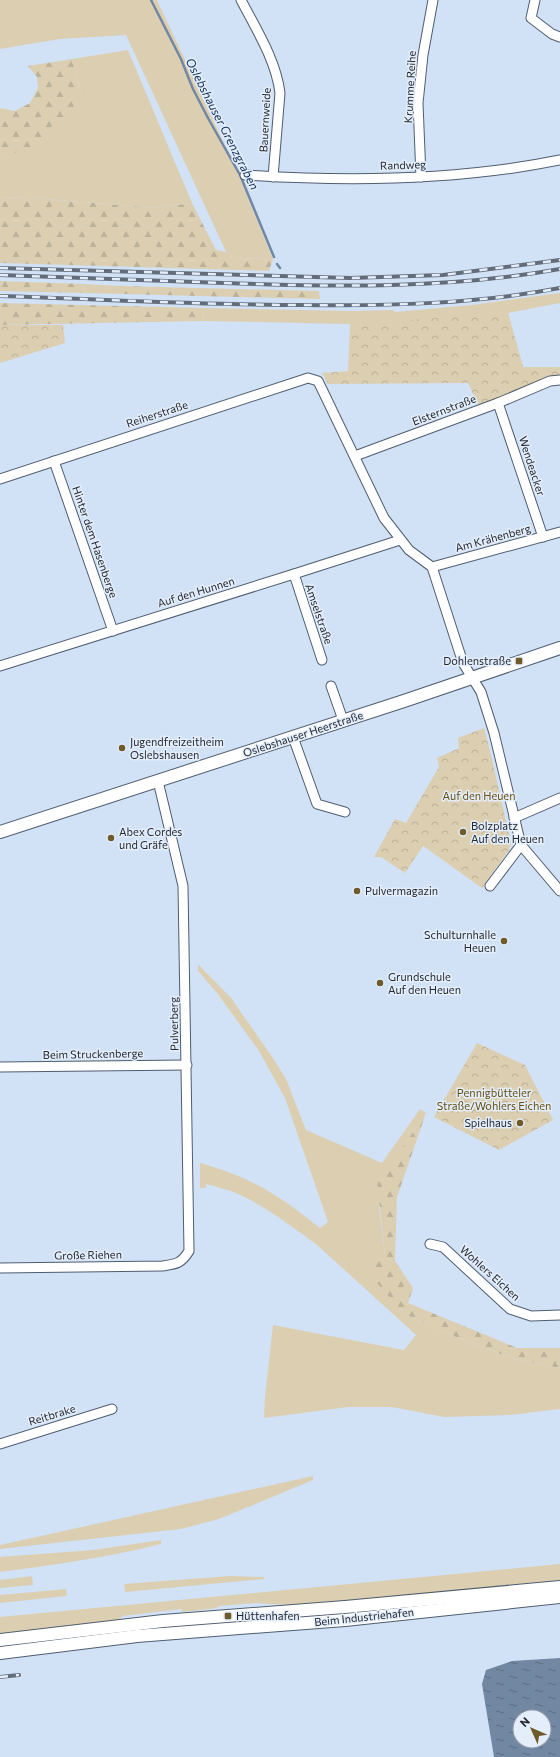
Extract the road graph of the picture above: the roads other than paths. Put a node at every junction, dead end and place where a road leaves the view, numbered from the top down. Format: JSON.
{"nodes":[{"id":1,"x":241,"y":0,"type":"edge"},
{"id":2,"x":433,"y":0,"type":"edge"},
{"id":3,"x":536,"y":0,"type":"edge"},
{"id":4,"x":560,"y":37,"type":"edge"},
{"id":5,"x":560,"y":160,"type":"edge"},
{"id":6,"x":246,"y":175,"type":"dead end"},
{"id":7,"x":273,"y":177,"type":"junction"},
{"id":8,"x":421,"y":177,"type":"junction"},
{"id":9,"x":560,"y":380,"type":"edge"},
{"id":10,"x":498,"y":403,"type":"junction"},
{"id":11,"x":355,"y":456,"type":"junction"},
{"id":12,"x":54,"y":461,"type":"junction"},
{"id":13,"x":0,"y":479,"type":"edge"},
{"id":14,"x":560,"y":532,"type":"edge"},
{"id":15,"x":543,"y":537,"type":"junction"},
{"id":16,"x":400,"y":540,"type":"junction"},
{"id":17,"x":432,"y":567,"type":"junction"},
{"id":18,"x":294,"y":574,"type":"junction"},
{"id":19,"x":113,"y":631,"type":"junction"},
{"id":20,"x":560,"y":648,"type":"edge"},
{"id":21,"x":322,"y":660,"type":"dead end"},
{"id":22,"x":0,"y":666,"type":"edge"},
{"id":23,"x":472,"y":677,"type":"junction"},
{"id":24,"x":331,"y":686,"type":"dead end"},
{"id":25,"x":343,"y":720,"type":"junction"},
{"id":26,"x":293,"y":737,"type":"junction"},
{"id":27,"x":158,"y":781,"type":"junction"},
{"id":28,"x":560,"y":798,"type":"edge"},
{"id":29,"x":344,"y":812,"type":"dead end"},
{"id":30,"x":514,"y":818,"type":"junction"},
{"id":31,"x":0,"y":832,"type":"edge"},
{"id":32,"x":521,"y":845,"type":"junction"},
{"id":33,"x":490,"y":886,"type":"dead end"},
{"id":34,"x":560,"y":891,"type":"edge"},
{"id":35,"x":187,"y":1065,"type":"junction"},
{"id":36,"x":0,"y":1067,"type":"edge"},
{"id":37,"x":430,"y":1244,"type":"dead end"},
{"id":38,"x":177,"y":1264,"type":"joint"},
{"id":39,"x":0,"y":1268,"type":"edge"},
{"id":40,"x":560,"y":1315,"type":"edge"},
{"id":41,"x":112,"y":1409,"type":"dead end"},
{"id":42,"x":0,"y":1444,"type":"edge"},
{"id":43,"x":560,"y":1587,"type":"edge"},
{"id":44,"x":560,"y":1597,"type":"edge"},
{"id":45,"x":0,"y":1640,"type":"edge"},
{"id":46,"x":0,"y":1653,"type":"edge"}],
"edges":[{"from":1,"to":7,"type":"street","name":"Bauernweide"},
{"from":2,"to":8,"type":"street","name":"Krumme Reihe"},
{"from":3,"to":4,"type":"street"},
{"from":5,"to":8,"type":"street","name":"Randweg"},
{"from":6,"to":7,"type":"street","name":"Randweg"},
{"from":7,"to":8,"type":"street","name":"Randweg"},
{"from":9,"to":10,"type":"street","name":"Elsternstraße"},
{"from":10,"to":11,"type":"street","name":"Elsternstraße"},
{"from":10,"to":15,"type":"street","name":"Wendeacker"},
{"from":11,"to":12,"type":"street","name":"Reiherstraße"},
{"from":11,"to":16,"type":"street"},
{"from":12,"to":13,"type":"street","name":"Reiherstraße"},
{"from":12,"to":19,"type":"street","name":"Hinter dem Hasenberge"},
{"from":14,"to":15,"type":"street","name":"Am Krähenberg"},
{"from":15,"to":17,"type":"street","name":"Am Krähenberg"},
{"from":16,"to":17,"type":"street"},
{"from":16,"to":18,"type":"street","name":"Auf den Hunnen"},
{"from":17,"to":23,"type":"street"},
{"from":18,"to":19,"type":"street","name":"Auf den Hunnen"},
{"from":18,"to":21,"type":"street","name":"Amselstraße"},
{"from":19,"to":22,"type":"street","name":"Auf den Hunnen"},
{"from":20,"to":23,"type":"main road","name":"Oslebshauser Heerstraße"},
{"from":23,"to":25,"type":"main road","name":"Oslebshauser Heerstraße"},
{"from":23,"to":30,"type":"street"},
{"from":24,"to":25,"type":"street"},
{"from":25,"to":26,"type":"main road","name":"Oslebshauser Heerstraße"},
{"from":26,"to":27,"type":"main road","name":"Oslebshauser Heerstraße"},
{"from":26,"to":29,"type":"street"},
{"from":27,"to":31,"type":"main road","name":"Oslebshauser Heerstraße"},
{"from":27,"to":35,"type":"street","name":"Pulverberg"},
{"from":28,"to":30,"type":"street"},
{"from":30,"to":32,"type":"street"},
{"from":32,"to":33,"type":"street"},
{"from":32,"to":34,"type":"street"},
{"from":35,"to":36,"type":"street","name":"Beim Struckenberge"},
{"from":35,"to":38,"type":"street","name":"Pulverberg"},
{"from":37,"to":40,"type":"street","name":"Wohlers Eichen"},
{"from":38,"to":39,"type":"street","name":"Große Riehen"},
{"from":41,"to":42,"type":"street","name":"Reitbrake"},
{"from":43,"to":45,"type":"main road","name":"Beim Industriehafen"},
{"from":44,"to":46,"type":"main road","name":"Beim Industriehafen"}]}
